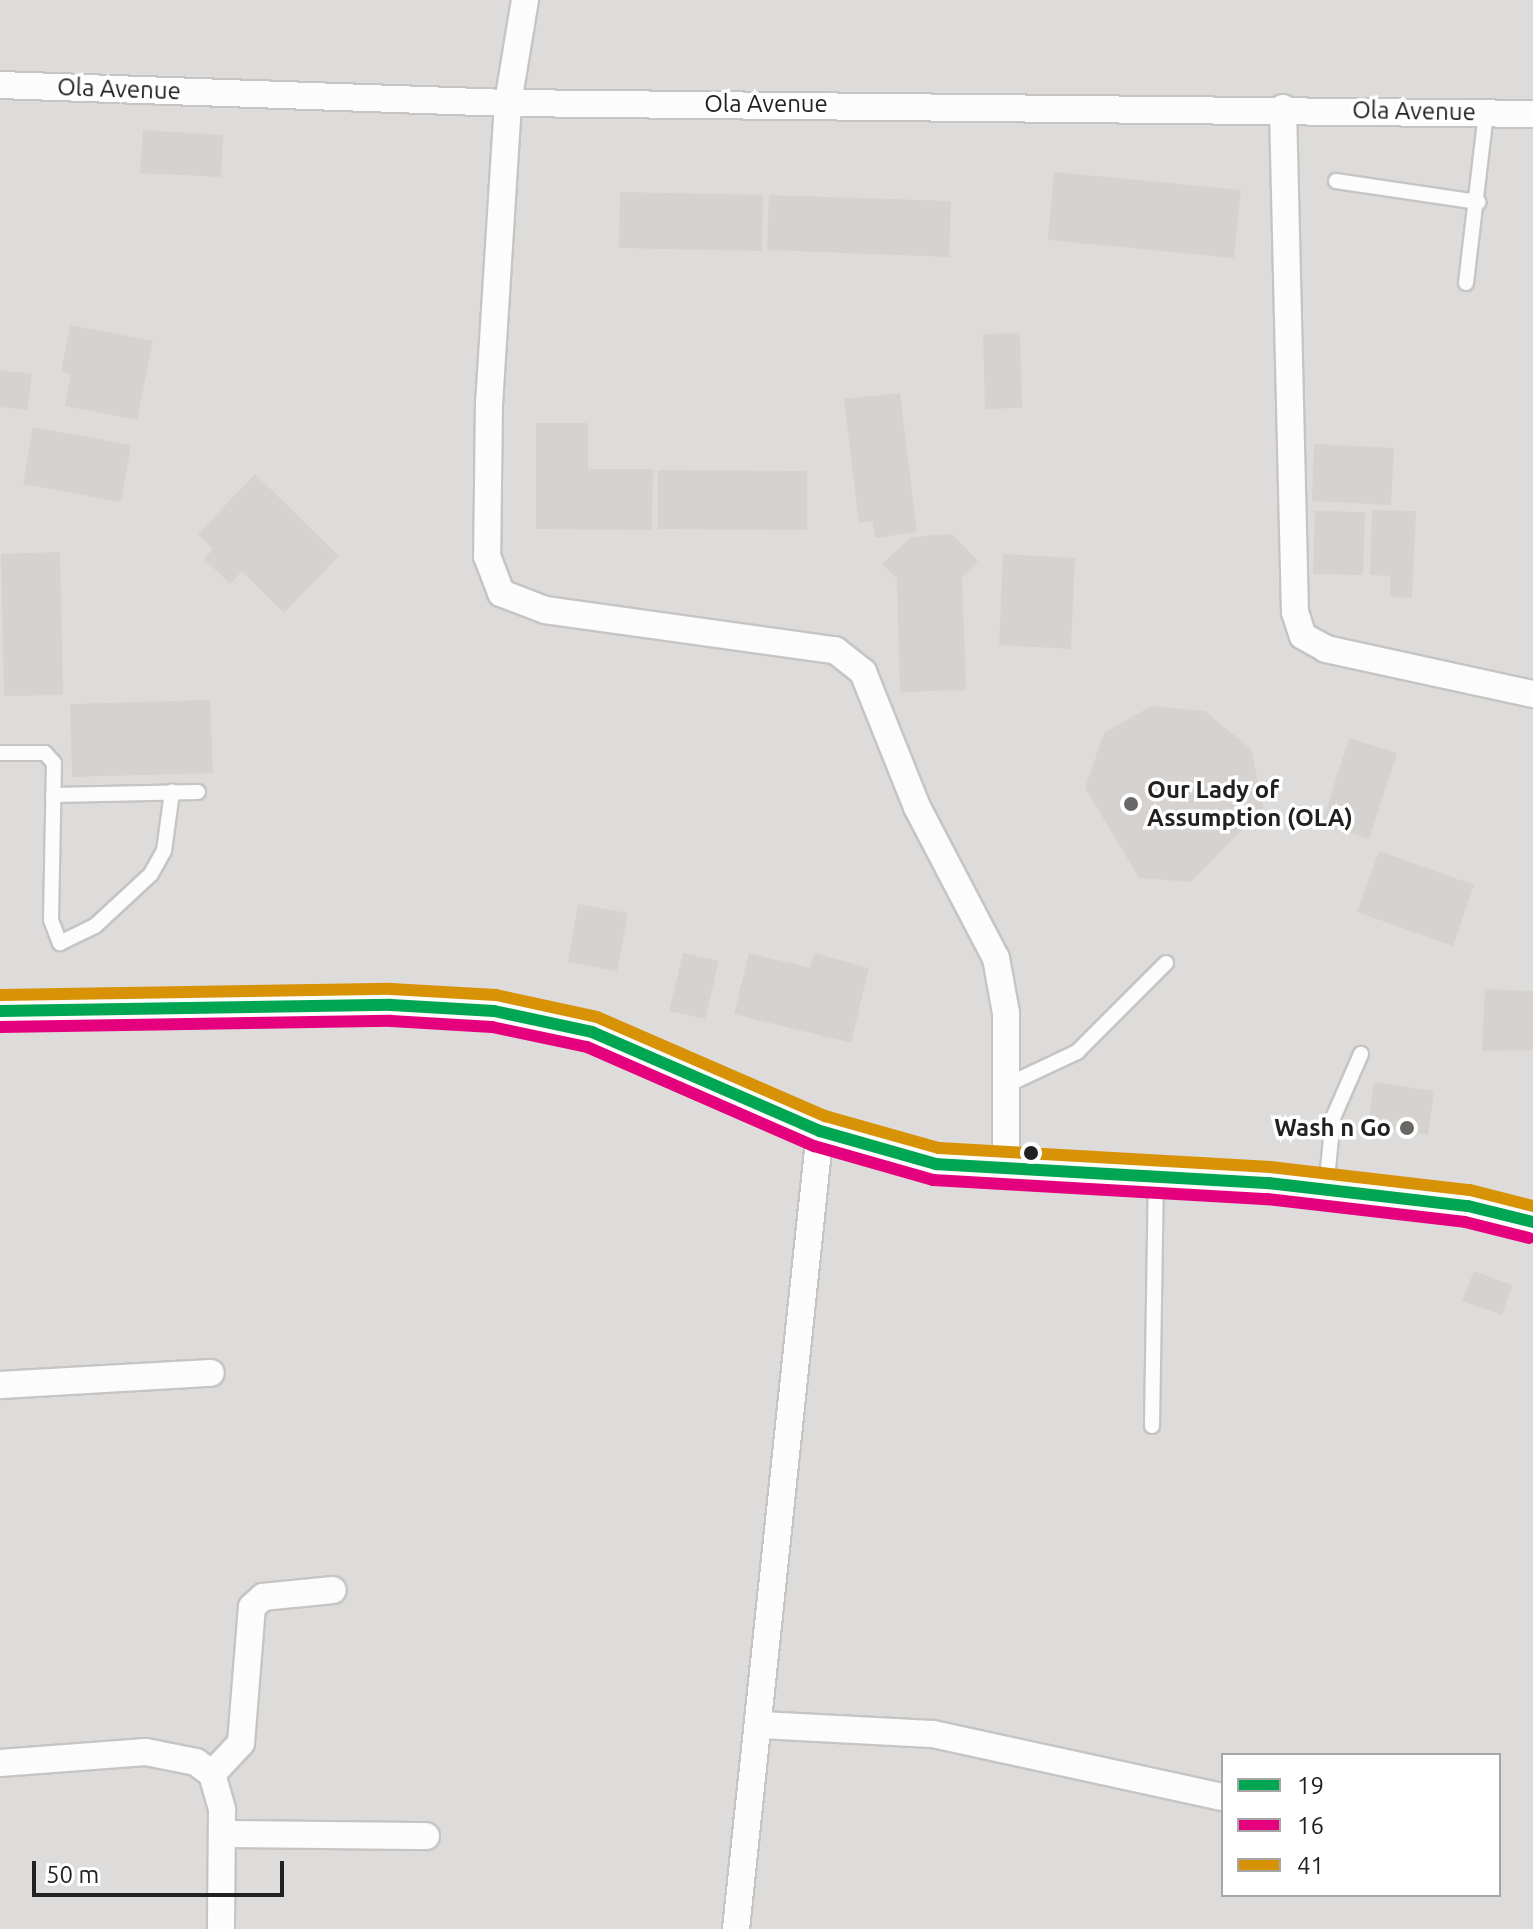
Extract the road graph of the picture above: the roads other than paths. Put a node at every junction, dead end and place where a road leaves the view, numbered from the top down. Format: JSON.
{"nodes":[{"id":1,"x":525,"y":0,"type":"edge"},
{"id":2,"x":0,"y":85,"type":"edge"},
{"id":3,"x":508,"y":103,"type":"junction"},
{"id":4,"x":1283,"y":108,"type":"junction"},
{"id":5,"x":1486,"y":113,"type":"junction"},
{"id":6,"x":1533,"y":114,"type":"edge"},
{"id":7,"x":1336,"y":181,"type":"dead end"},
{"id":8,"x":1478,"y":202,"type":"junction"},
{"id":9,"x":1466,"y":283,"type":"dead end"},
{"id":10,"x":1533,"y":694,"type":"edge"},
{"id":11,"x":0,"y":753,"type":"edge"},
{"id":12,"x":172,"y":792,"type":"junction"},
{"id":13,"x":198,"y":792,"type":"dead end"},
{"id":14,"x":53,"y":795,"type":"junction"},
{"id":15,"x":1166,"y":963,"type":"dead end"},
{"id":16,"x":0,"y":1011,"type":"edge"},
{"id":17,"x":1361,"y":1054,"type":"dead end"},
{"id":18,"x":1005,"y":1086,"type":"junction"},
{"id":19,"x":820,"y":1131,"type":"junction"},
{"id":20,"x":1006,"y":1167,"type":"junction"},
{"id":21,"x":1156,"y":1175,"type":"junction"},
{"id":22,"x":1326,"y":1190,"type":"junction"},
{"id":23,"x":1533,"y":1222,"type":"edge"},
{"id":24,"x":211,"y":1373,"type":"dead end"},
{"id":25,"x":0,"y":1385,"type":"edge"},
{"id":26,"x":1152,"y":1426,"type":"dead end"},
{"id":27,"x":333,"y":1590,"type":"dead end"},
{"id":28,"x":760,"y":1725,"type":"junction"},
{"id":29,"x":0,"y":1763,"type":"edge"},
{"id":30,"x":212,"y":1774,"type":"junction"},
{"id":31,"x":1221,"y":1797,"type":"edge"},
{"id":32,"x":222,"y":1834,"type":"junction"},
{"id":33,"x":426,"y":1836,"type":"dead end"},
{"id":34,"x":221,"y":1929,"type":"edge"},
{"id":35,"x":736,"y":1929,"type":"edge"}],
"edges":[{"from":1,"to":3,"type":"street"},
{"from":2,"to":3,"type":"street","name":"Ola Avenue"},
{"from":3,"to":4,"type":"street","name":"Ola Avenue"},
{"from":3,"to":18,"type":"street"},
{"from":4,"to":5,"type":"street","name":"Ola Avenue"},
{"from":4,"to":10,"type":"street"},
{"from":5,"to":6,"type":"street","name":"Ola Avenue"},
{"from":5,"to":8,"type":"lane"},
{"from":7,"to":8,"type":"lane"},
{"from":8,"to":9,"type":"lane"},
{"from":11,"to":14,"type":"lane"},
{"from":12,"to":13,"type":"lane"},
{"from":12,"to":14,"type":"lane"},
{"from":12,"to":14,"type":"lane"},
{"from":15,"to":18,"type":"lane"},
{"from":16,"to":19,"type":"street"},
{"from":17,"to":22,"type":"lane"},
{"from":18,"to":20,"type":"street"},
{"from":19,"to":20,"type":"street"},
{"from":19,"to":28,"type":"street"},
{"from":20,"to":21,"type":"street"},
{"from":21,"to":22,"type":"street"},
{"from":21,"to":26,"type":"lane"},
{"from":22,"to":23,"type":"street"},
{"from":24,"to":25,"type":"street"},
{"from":27,"to":30,"type":"street"},
{"from":28,"to":31,"type":"street"},
{"from":28,"to":35,"type":"street"},
{"from":29,"to":30,"type":"street"},
{"from":30,"to":32,"type":"street"},
{"from":32,"to":33,"type":"street"},
{"from":32,"to":34,"type":"street"}]}
